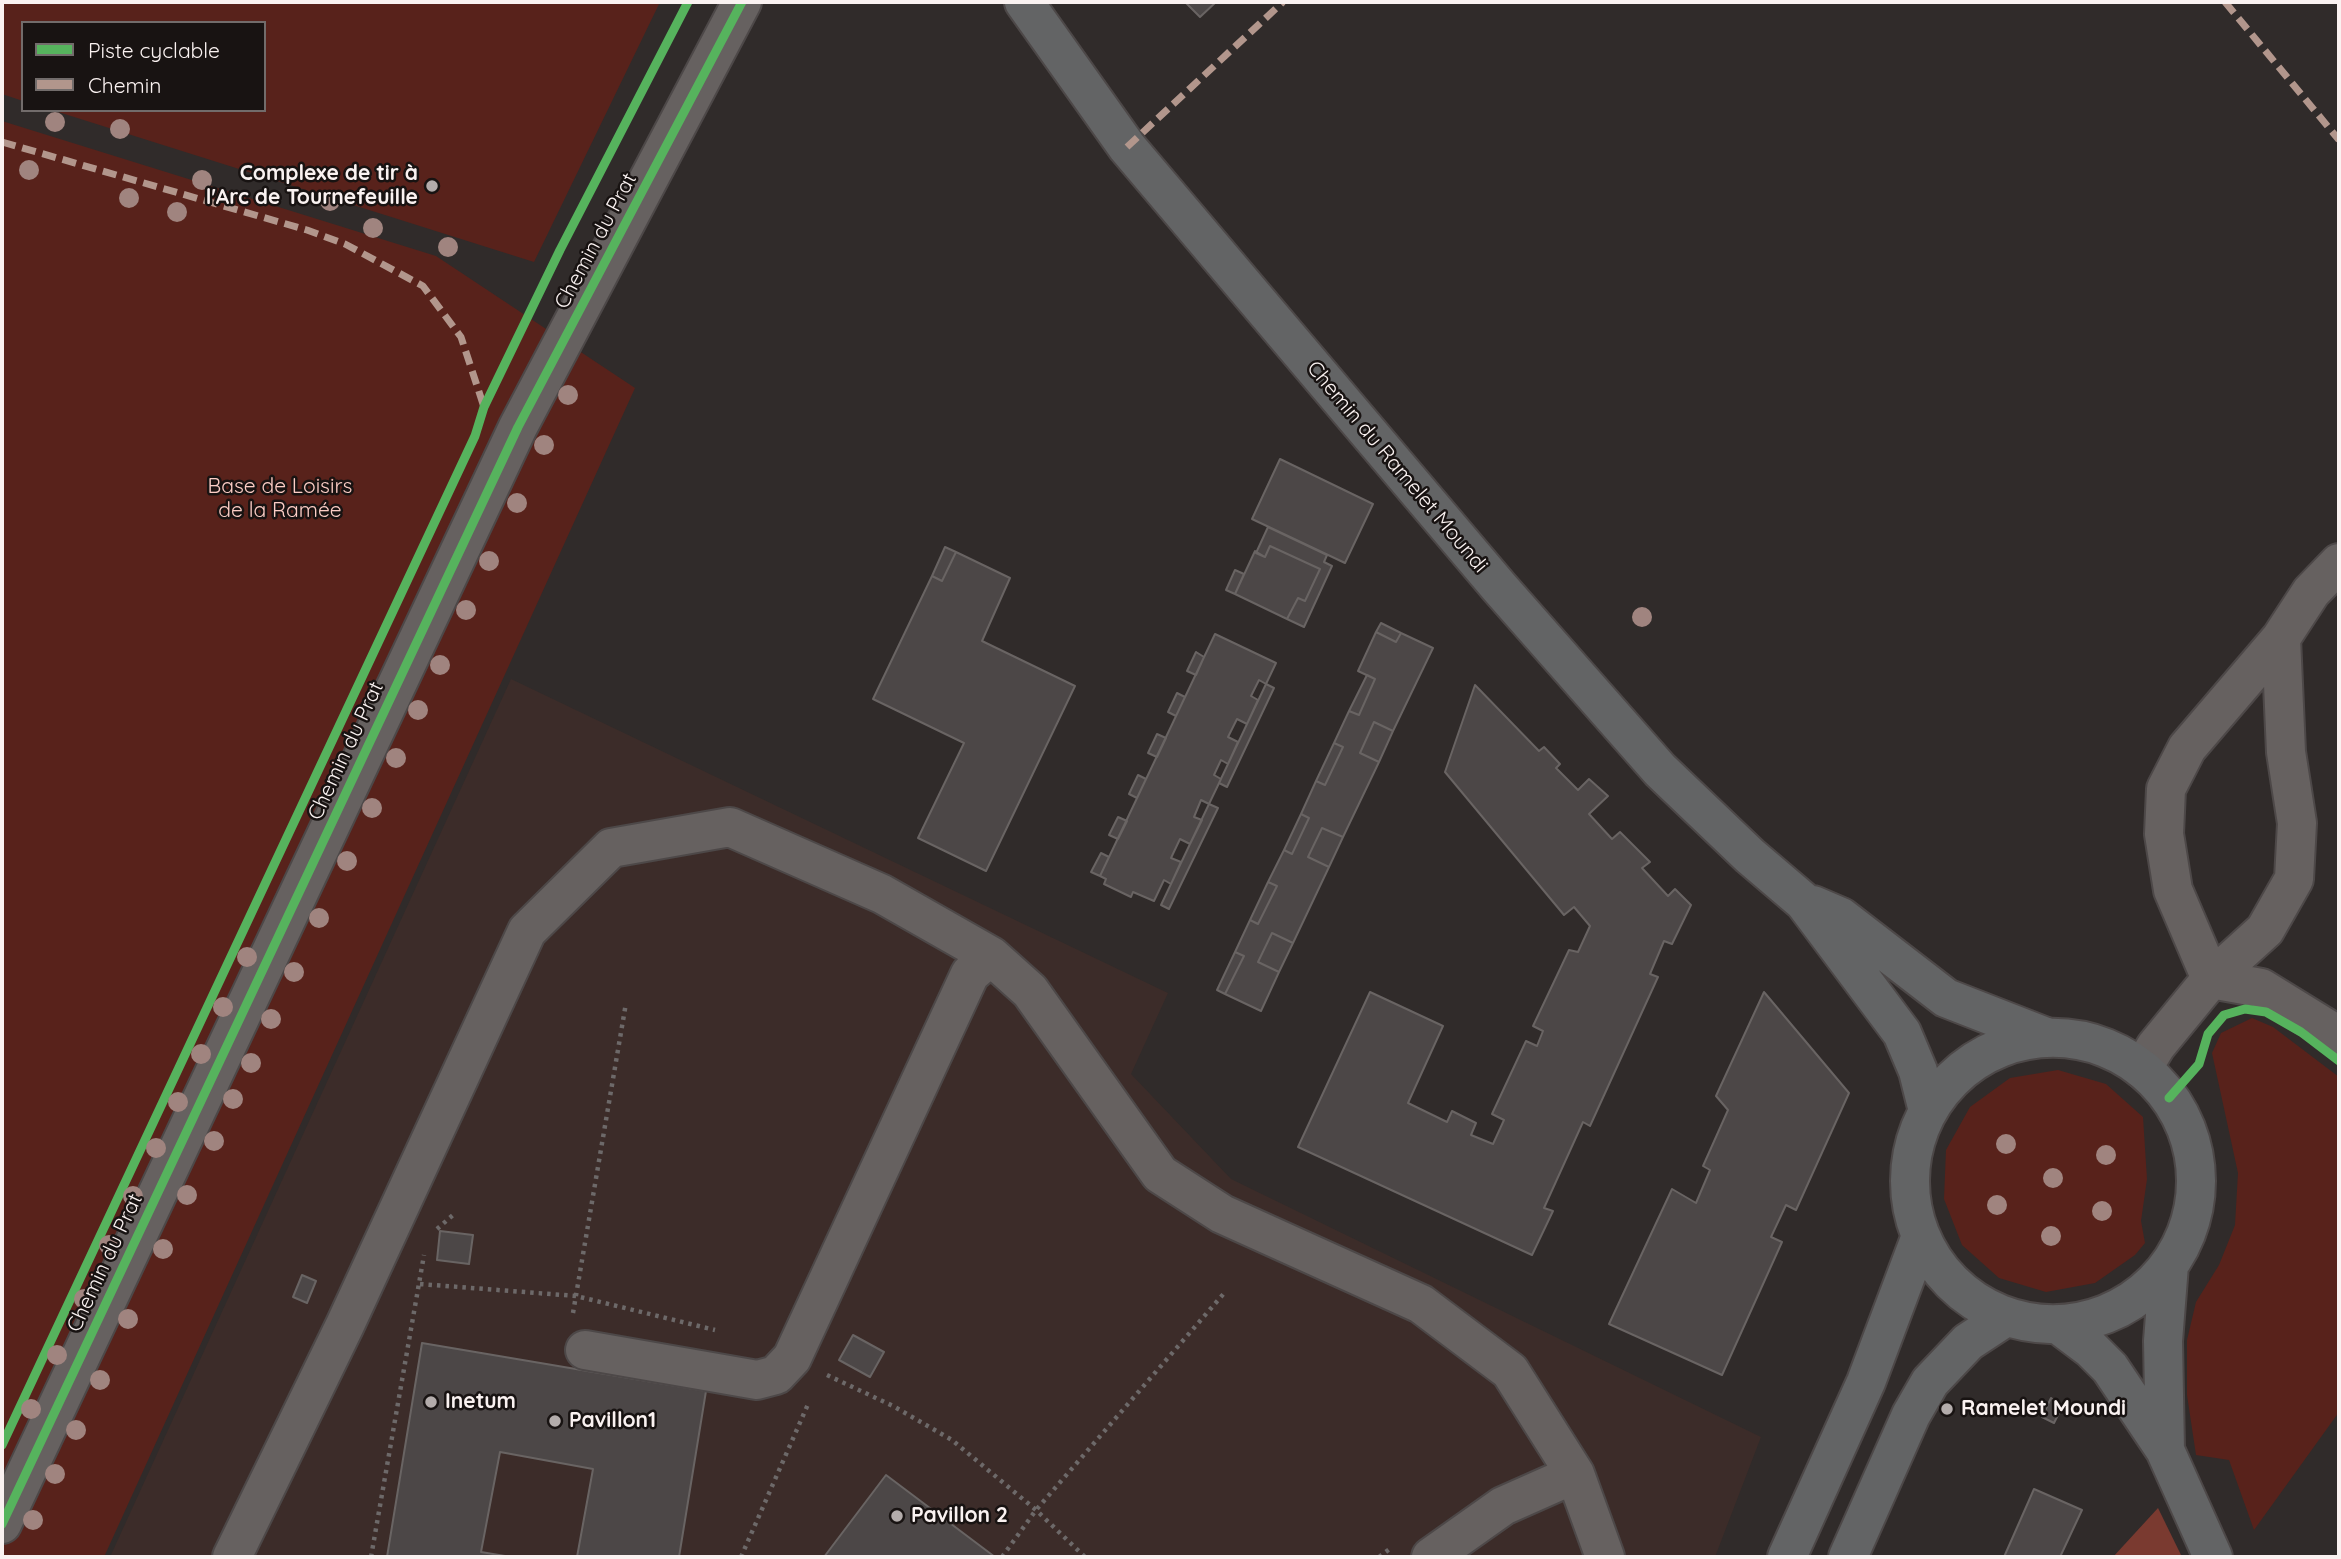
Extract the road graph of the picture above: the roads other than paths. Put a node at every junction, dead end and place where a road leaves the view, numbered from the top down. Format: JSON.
{"nodes":[{"id":1,"x":741,"y":2,"type":"edge"},
{"id":2,"x":1024,"y":2,"type":"edge"},
{"id":3,"x":2339,"y":564,"type":"edge"},
{"id":4,"x":2281,"y":638,"type":"junction"},
{"id":5,"x":1804,"y":902,"type":"junction"},
{"id":6,"x":990,"y":956,"type":"junction"},
{"id":7,"x":2211,"y":979,"type":"junction"},
{"id":8,"x":2339,"y":1036,"type":"edge"},
{"id":9,"x":2046,"y":1037,"type":"junction"},
{"id":10,"x":2143,"y":1069,"type":"junction"},
{"id":11,"x":1928,"y":1111,"type":"junction"},
{"id":12,"x":1921,"y":1236,"type":"junction"},
{"id":13,"x":2169,"y":1265,"type":"junction"},
{"id":14,"x":2006,"y":1317,"type":"junction"},
{"id":15,"x":2059,"y":1325,"type":"junction"},
{"id":16,"x":579,"y":1335,"type":"road end"},
{"id":17,"x":2165,"y":1450,"type":"junction"},
{"id":18,"x":1575,"y":1474,"type":"junction"},
{"id":19,"x":2,"y":1524,"type":"edge"},
{"id":20,"x":232,"y":1557,"type":"edge"},
{"id":21,"x":1431,"y":1557,"type":"edge"},
{"id":22,"x":1605,"y":1557,"type":"edge"},
{"id":23,"x":1787,"y":1557,"type":"edge"},
{"id":24,"x":1849,"y":1557,"type":"edge"},
{"id":25,"x":2213,"y":1557,"type":"edge"}],
"edges":[{"from":1,"to":19,"type":"street","name":"Chemin du Prat"},
{"from":2,"to":5,"type":"main road","name":"Chemin du Ramelet Moundi"},
{"from":3,"to":4,"type":"street"},
{"from":4,"to":7,"type":"street"},
{"from":4,"to":7,"type":"street"},
{"from":5,"to":9,"type":"main road","name":"Chemin du Ramelet Moundi"},
{"from":5,"to":11,"type":"main road","name":"Chemin du Ramelet Moundi"},
{"from":6,"to":16,"type":"street"},
{"from":6,"to":18,"type":"street"},
{"from":6,"to":20,"type":"street"},
{"from":7,"to":8,"type":"street"},
{"from":7,"to":10,"type":"street"},
{"from":9,"to":10,"type":"main road","name":"Chemin du Ramelet Moundi"},
{"from":9,"to":11,"type":"main road","name":"Chemin du Ramelet Moundi"},
{"from":10,"to":13,"type":"main road","name":"Chemin du Ramelet Moundi"},
{"from":11,"to":12,"type":"main road","name":"Chemin du Ramelet Moundi"},
{"from":12,"to":14,"type":"main road","name":"Chemin du Ramelet Moundi"},
{"from":12,"to":23,"type":"main road"},
{"from":13,"to":15,"type":"main road","name":"Chemin du Ramelet Moundi"},
{"from":13,"to":17,"type":"main road","name":"Chemin du Ramelet Moundi"},
{"from":14,"to":15,"type":"main road","name":"Chemin du Ramelet Moundi"},
{"from":14,"to":24,"type":"main road"},
{"from":15,"to":17,"type":"main road","name":"Chemin du Ramelet Moundi"},
{"from":17,"to":25,"type":"main road","name":"Chemin du Ramelet Moundi"},
{"from":18,"to":21,"type":"street"},
{"from":18,"to":22,"type":"street"}]}
